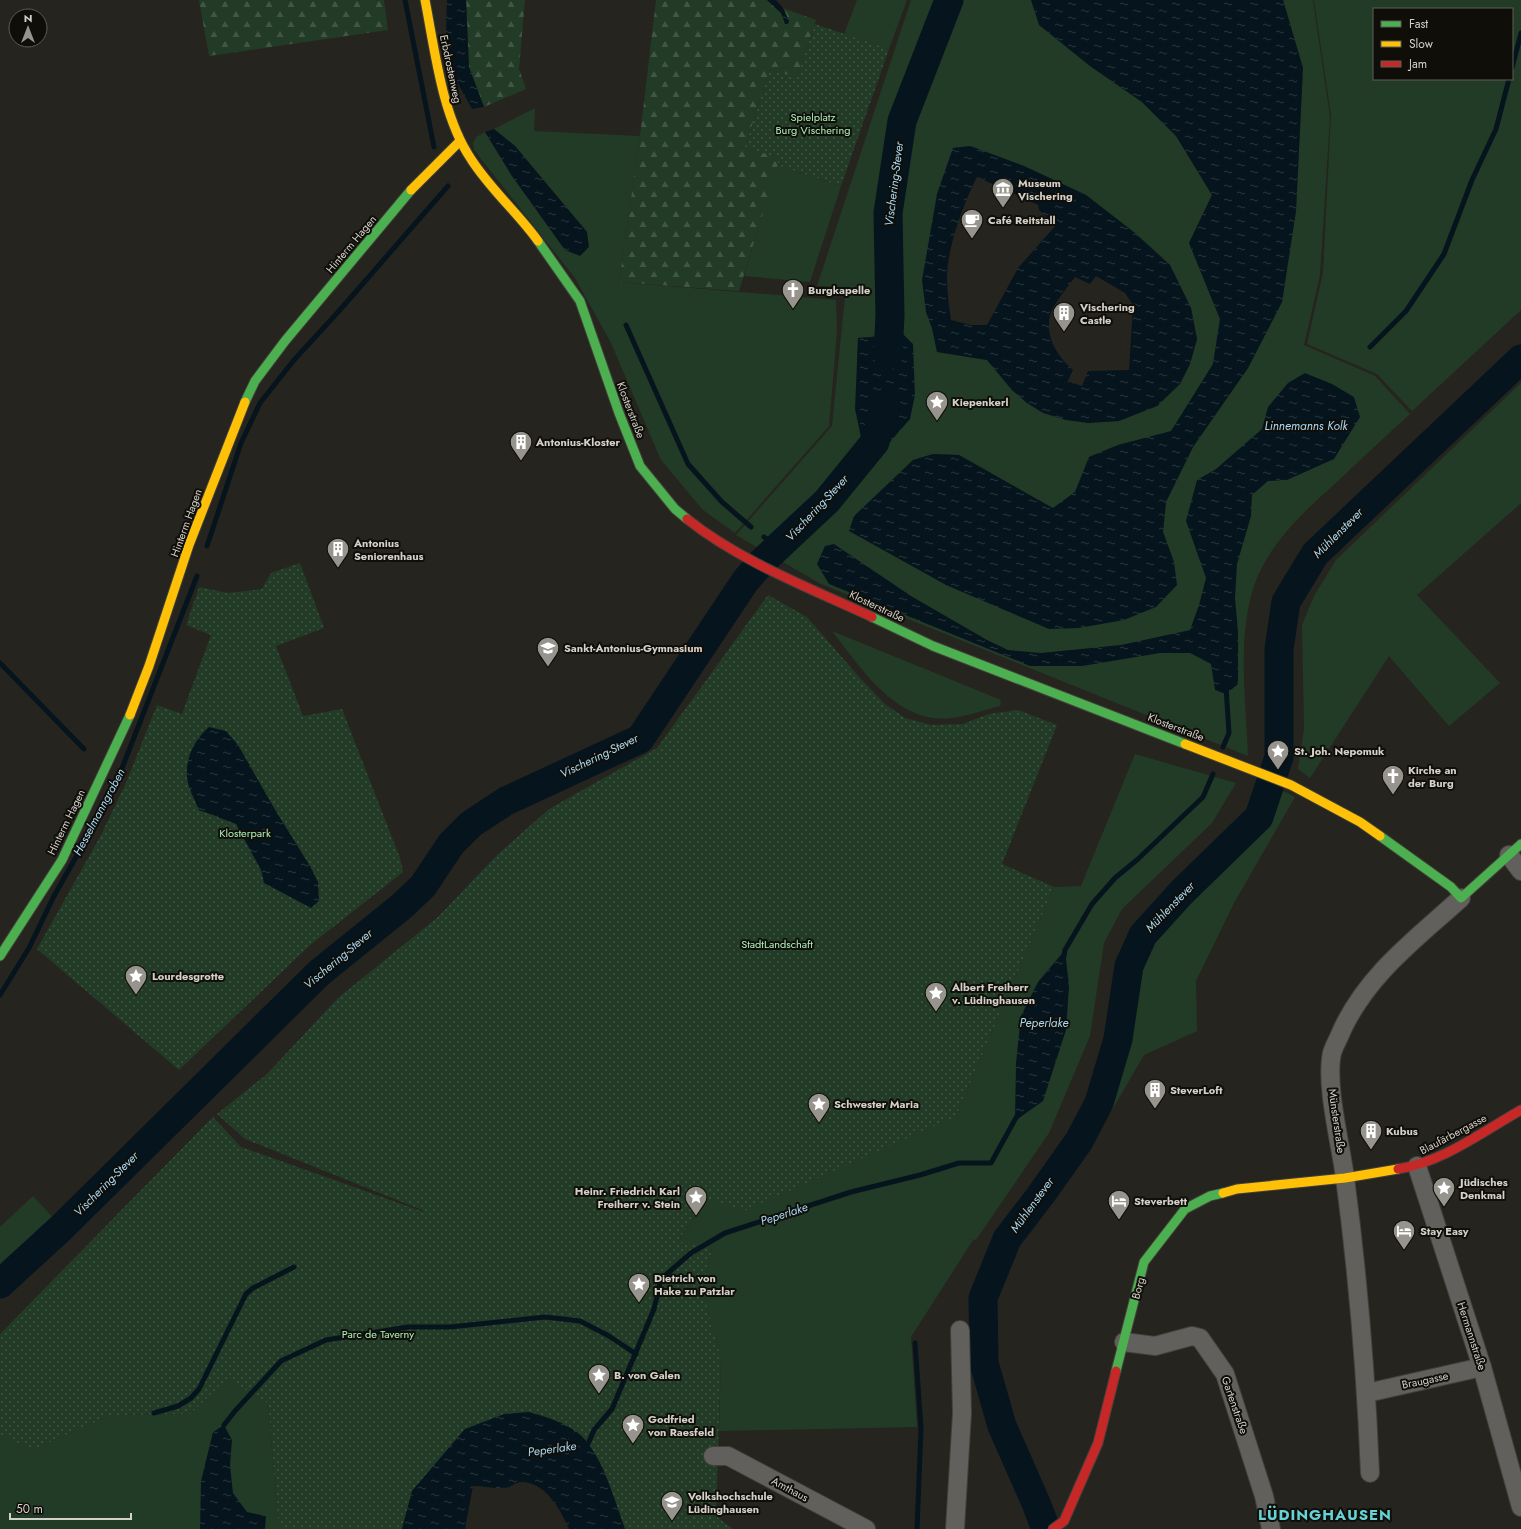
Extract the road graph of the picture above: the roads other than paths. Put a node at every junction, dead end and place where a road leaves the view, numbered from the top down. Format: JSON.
{"nodes":[{"id":1,"x":425,"y":0,"type":"edge"},
{"id":2,"x":460,"y":141,"type":"junction"},
{"id":3,"x":1515,"y":849,"type":"edge"},
{"id":4,"x":1521,"y":871,"type":"edge"},
{"id":5,"x":1461,"y":898,"type":"junction"},
{"id":6,"x":3,"y":947,"type":"edge"},
{"id":7,"x":1521,"y":1110,"type":"edge"},
{"id":8,"x":1417,"y":1166,"type":"junction"},
{"id":9,"x":1345,"y":1178,"type":"junction"},
{"id":10,"x":960,"y":1330,"type":"dead end"},
{"id":11,"x":1124,"y":1342,"type":"junction"},
{"id":12,"x":1482,"y":1367,"type":"junction"},
{"id":13,"x":1367,"y":1393,"type":"junction"},
{"id":14,"x":713,"y":1456,"type":"dead end"},
{"id":15,"x":1370,"y":1473,"type":"dead end"},
{"id":16,"x":1521,"y":1507,"type":"edge"},
{"id":17,"x":1062,"y":1526,"type":"edge"},
{"id":18,"x":866,"y":1529,"type":"edge"},
{"id":19,"x":955,"y":1529,"type":"edge"},
{"id":20,"x":1271,"y":1529,"type":"edge"}],
"edges":[{"from":1,"to":2,"type":"street","name":"Erbdrostenweg"},
{"from":2,"to":5,"type":"street","name":"Klosterstraße"},
{"from":2,"to":6,"type":"street","name":"Hinterm Hagen"},
{"from":3,"to":4,"type":"street"},
{"from":3,"to":5,"type":"street","name":"Münsterstraße"},
{"from":5,"to":9,"type":"street","name":"Münsterstraße"},
{"from":7,"to":8,"type":"street","name":"Blaufärbergasse"},
{"from":8,"to":9,"type":"street","name":"Blaufärbergasse"},
{"from":8,"to":12,"type":"street","name":"Hermannstraße"},
{"from":9,"to":11,"type":"street","name":"Borg"},
{"from":9,"to":13,"type":"street","name":"Münsterstraße"},
{"from":10,"to":19,"type":"street"},
{"from":11,"to":17,"type":"street","name":"Borg"},
{"from":11,"to":20,"type":"street","name":"Gartenstraße"},
{"from":12,"to":13,"type":"street","name":"Braugasse"},
{"from":12,"to":16,"type":"street","name":"Hermannstraße"},
{"from":13,"to":15,"type":"street","name":"Münsterstraße"},
{"from":14,"to":18,"type":"street","name":"Amthaus"}]}
